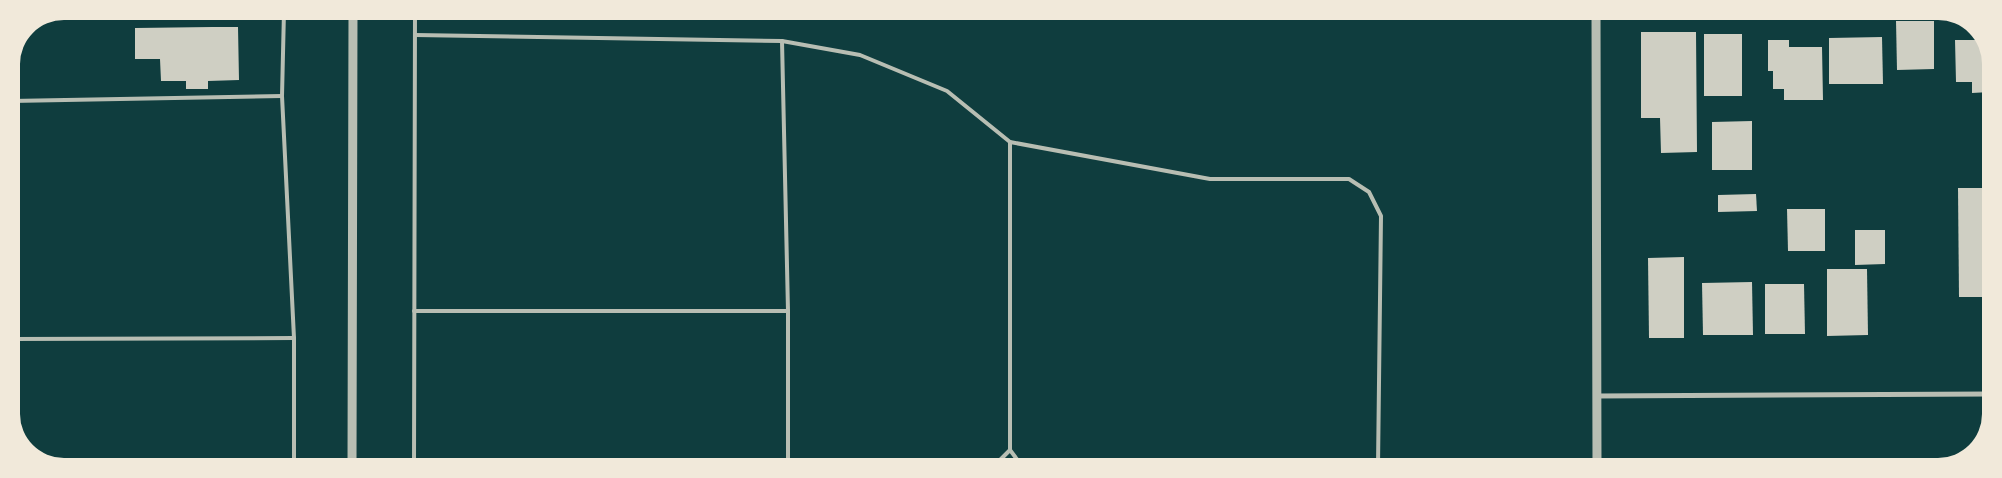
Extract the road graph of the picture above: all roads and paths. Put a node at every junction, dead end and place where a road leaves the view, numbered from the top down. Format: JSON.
{"nodes":[{"id":1,"x":284,"y":20,"type":"edge"},
{"id":2,"x":353,"y":20,"type":"edge"},
{"id":3,"x":415,"y":20,"type":"edge"},
{"id":4,"x":1596,"y":20,"type":"edge"},
{"id":5,"x":415,"y":35,"type":"junction"},
{"id":6,"x":782,"y":42,"type":"junction"},
{"id":7,"x":282,"y":96,"type":"junction"},
{"id":8,"x":20,"y":101,"type":"edge"},
{"id":9,"x":1010,"y":142,"type":"junction"},
{"id":10,"x":414,"y":311,"type":"junction"},
{"id":11,"x":788,"y":311,"type":"junction"},
{"id":12,"x":294,"y":338,"type":"junction"},
{"id":13,"x":20,"y":339,"type":"edge"},
{"id":14,"x":1982,"y":394,"type":"edge"},
{"id":15,"x":1597,"y":396,"type":"junction"},
{"id":16,"x":1010,"y":450,"type":"junction"},
{"id":17,"x":294,"y":458,"type":"edge"},
{"id":18,"x":352,"y":458,"type":"edge"},
{"id":19,"x":414,"y":458,"type":"edge"},
{"id":20,"x":788,"y":458,"type":"edge"},
{"id":21,"x":1002,"y":458,"type":"edge"},
{"id":22,"x":1016,"y":458,"type":"edge"},
{"id":23,"x":1378,"y":458,"type":"edge"},
{"id":24,"x":1597,"y":458,"type":"edge"}],
"edges":[{"from":1,"to":7,"type":"lane"},
{"from":2,"to":18,"type":"street"},
{"from":3,"to":5,"type":"lane"},
{"from":4,"to":15,"type":"street"},
{"from":5,"to":6,"type":"lane"},
{"from":5,"to":10,"type":"lane"},
{"from":6,"to":9,"type":"lane"},
{"from":6,"to":11,"type":"lane"},
{"from":7,"to":8,"type":"lane"},
{"from":7,"to":12,"type":"lane"},
{"from":9,"to":16,"type":"lane"},
{"from":9,"to":23,"type":"lane"},
{"from":10,"to":11,"type":"lane"},
{"from":10,"to":19,"type":"lane"},
{"from":11,"to":20,"type":"lane"},
{"from":12,"to":13,"type":"lane"},
{"from":12,"to":17,"type":"lane"},
{"from":14,"to":15,"type":"street"},
{"from":15,"to":24,"type":"street"},
{"from":16,"to":21,"type":"lane"},
{"from":16,"to":22,"type":"lane"}]}
